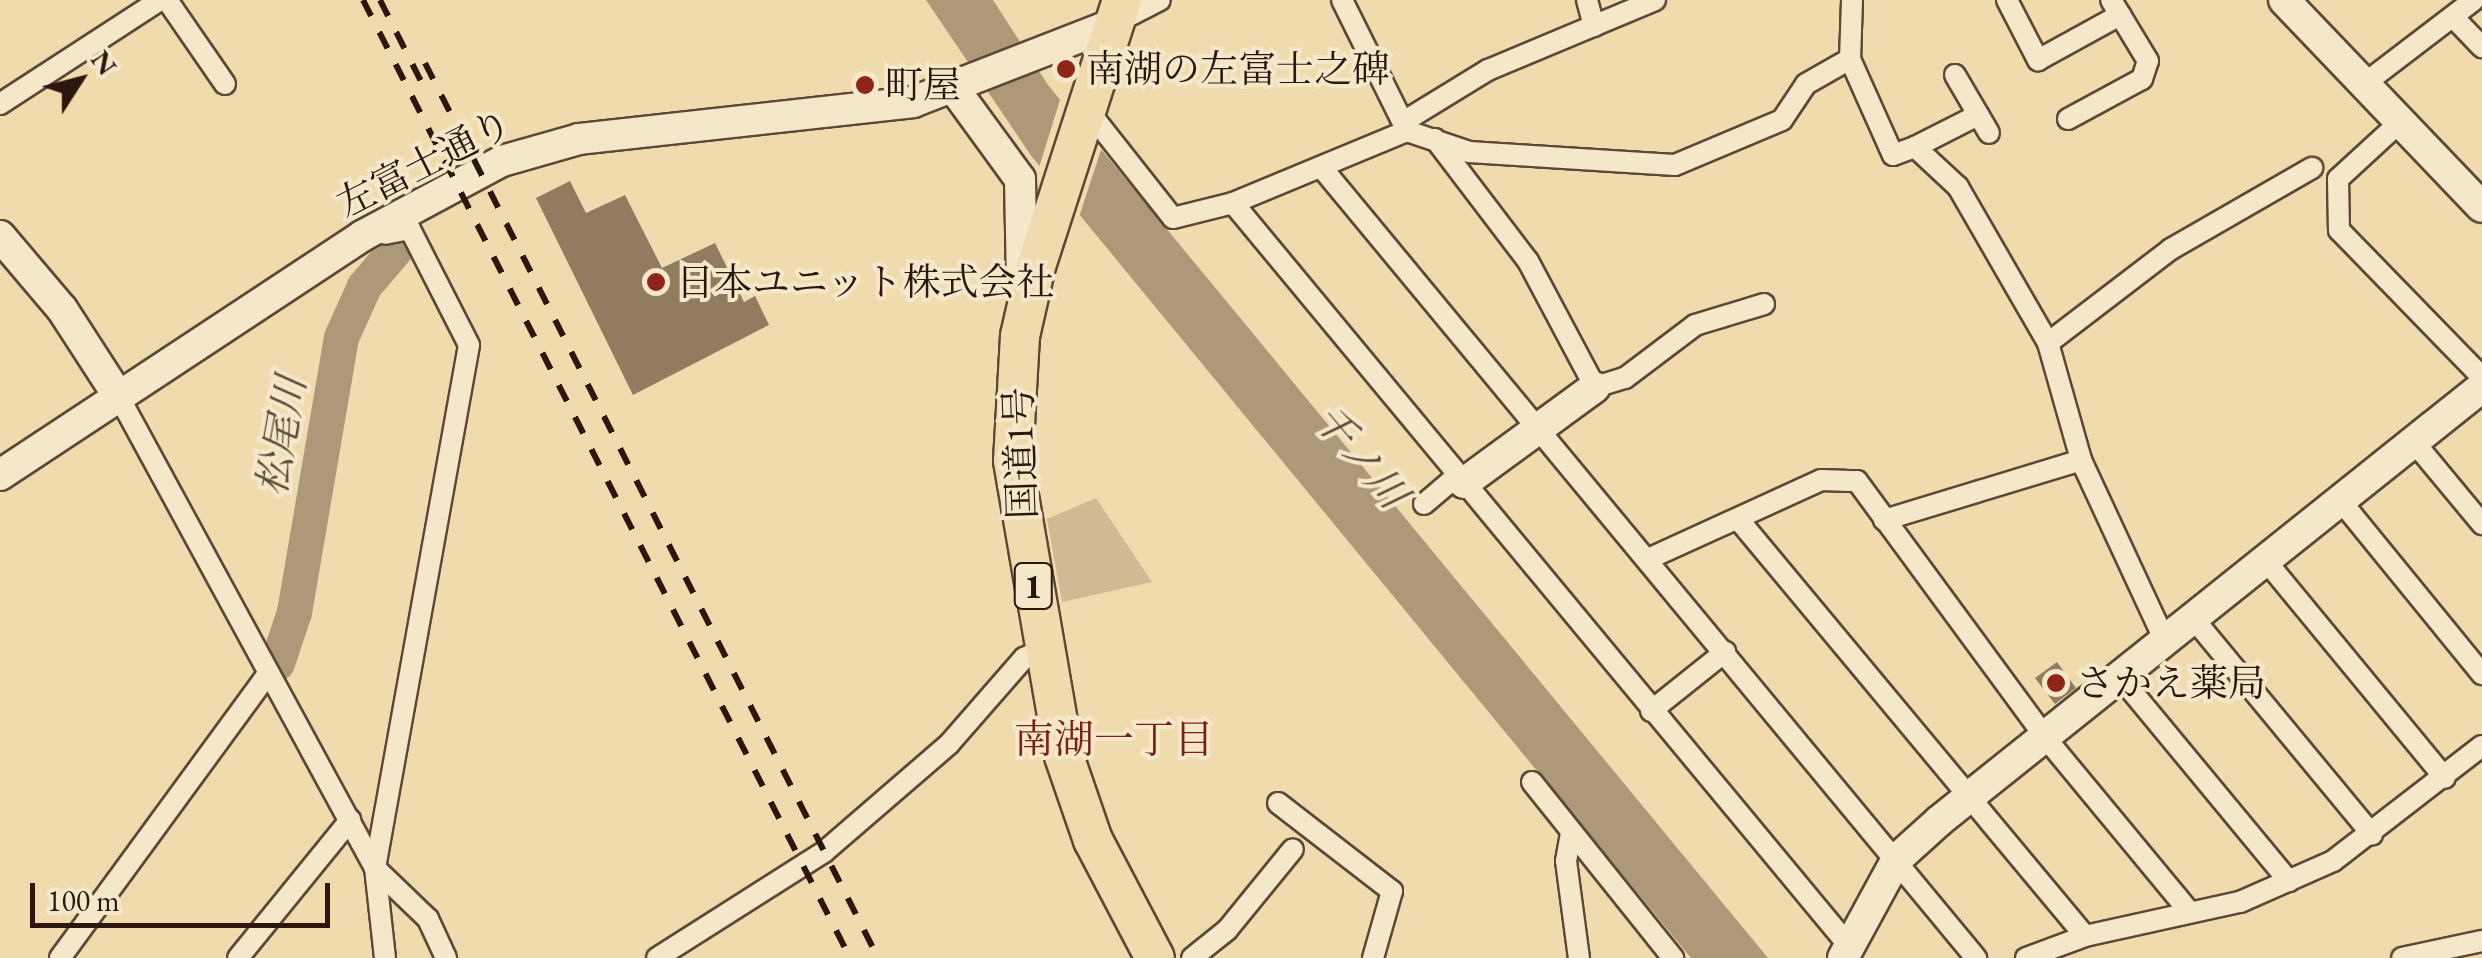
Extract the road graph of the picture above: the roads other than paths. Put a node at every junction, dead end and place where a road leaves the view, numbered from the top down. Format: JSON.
{"nodes":[{"id":1,"x":160,"y":0,"type":"edge"},
{"id":2,"x":167,"y":0,"type":"edge"},
{"id":3,"x":1160,"y":0,"type":"edge"},
{"id":4,"x":1342,"y":0,"type":"edge"},
{"id":5,"x":1587,"y":0,"type":"edge"},
{"id":6,"x":1656,"y":0,"type":"edge"},
{"id":7,"x":1852,"y":0,"type":"edge"},
{"id":8,"x":2006,"y":0,"type":"edge"},
{"id":9,"x":2284,"y":0,"type":"edge"},
{"id":10,"x":2474,"y":0,"type":"edge"},
{"id":11,"x":2115,"y":7,"type":"edge"},
{"id":12,"x":1118,"y":12,"type":"edge"},
{"id":13,"x":2453,"y":17,"type":"junction"},
{"id":14,"x":1594,"y":26,"type":"junction"},
{"id":15,"x":2482,"y":47,"type":"edge"},
{"id":16,"x":1850,"y":59,"type":"junction"},
{"id":17,"x":1955,"y":75,"type":"dead end"},
{"id":18,"x":225,"y":84,"type":"dead end"},
{"id":19,"x":2364,"y":84,"type":"junction"},
{"id":20,"x":958,"y":89,"type":"junction"},
{"id":21,"x":0,"y":104,"type":"edge"},
{"id":22,"x":1085,"y":112,"type":"junction"},
{"id":23,"x":2068,"y":120,"type":"dead end"},
{"id":24,"x":2400,"y":122,"type":"junction"},
{"id":25,"x":1405,"y":126,"type":"junction"},
{"id":26,"x":1433,"y":136,"type":"junction"},
{"id":27,"x":1914,"y":146,"type":"junction"},
{"id":28,"x":1322,"y":168,"type":"junction"},
{"id":29,"x":2312,"y":168,"type":"dead end"},
{"id":30,"x":1233,"y":203,"type":"junction"},
{"id":31,"x":2482,"y":207,"type":"edge"},
{"id":32,"x":0,"y":236,"type":"edge"},
{"id":33,"x":362,"y":236,"type":"junction"},
{"id":34,"x":1764,"y":304,"type":"dead end"},
{"id":35,"x":1020,"y":336,"type":"junction"},
{"id":36,"x":2048,"y":344,"type":"junction"},
{"id":37,"x":2482,"y":377,"type":"edge"},
{"id":38,"x":1595,"y":387,"type":"junction"},
{"id":39,"x":2482,"y":387,"type":"edge"},
{"id":40,"x":120,"y":397,"type":"junction"},
{"id":41,"x":1539,"y":428,"type":"junction"},
{"id":42,"x":2414,"y":442,"type":"junction"},
{"id":43,"x":2081,"y":460,"type":"junction"},
{"id":44,"x":0,"y":475,"type":"edge"},
{"id":45,"x":1461,"y":479,"type":"junction"},
{"id":46,"x":2340,"y":500,"type":"junction"},
{"id":47,"x":1424,"y":504,"type":"dead end"},
{"id":48,"x":1738,"y":518,"type":"junction"},
{"id":49,"x":1884,"y":520,"type":"junction"},
{"id":50,"x":2482,"y":524,"type":"edge"},
{"id":51,"x":1648,"y":560,"type":"junction"},
{"id":52,"x":2266,"y":561,"type":"junction"},
{"id":53,"x":2193,"y":618,"type":"junction"},
{"id":54,"x":2164,"y":639,"type":"junction"},
{"id":55,"x":1044,"y":649,"type":"junction"},
{"id":56,"x":1725,"y":652,"type":"junction"},
{"id":57,"x":268,"y":674,"type":"junction"},
{"id":58,"x":2482,"y":674,"type":"edge"},
{"id":59,"x":2120,"y":677,"type":"junction"},
{"id":60,"x":1651,"y":711,"type":"junction"},
{"id":61,"x":2044,"y":736,"type":"junction"},
{"id":62,"x":2482,"y":746,"type":"edge"},
{"id":63,"x":2445,"y":778,"type":"junction"},
{"id":64,"x":1532,"y":782,"type":"dead end"},
{"id":65,"x":1967,"y":796,"type":"junction"},
{"id":66,"x":1278,"y":804,"type":"dead end"},
{"id":67,"x":350,"y":820,"type":"junction"},
{"id":68,"x":1571,"y":833,"type":"junction"},
{"id":69,"x":2372,"y":834,"type":"junction"},
{"id":70,"x":1294,"y":849,"type":"dead end"},
{"id":71,"x":1897,"y":859,"type":"junction"},
{"id":72,"x":375,"y":868,"type":"junction"},
{"id":73,"x":2289,"y":881,"type":"junction"},
{"id":74,"x":2189,"y":912,"type":"junction"},
{"id":75,"x":2085,"y":936,"type":"junction"},
{"id":76,"x":2482,"y":941,"type":"edge"},
{"id":77,"x":1846,"y":952,"type":"edge"},
{"id":78,"x":60,"y":958,"type":"edge"},
{"id":79,"x":238,"y":958,"type":"edge"},
{"id":80,"x":385,"y":958,"type":"edge"},
{"id":81,"x":446,"y":958,"type":"edge"},
{"id":82,"x":657,"y":958,"type":"edge"},
{"id":83,"x":1155,"y":958,"type":"edge"},
{"id":84,"x":1192,"y":958,"type":"edge"},
{"id":85,"x":1373,"y":958,"type":"edge"},
{"id":86,"x":1579,"y":958,"type":"edge"},
{"id":87,"x":1673,"y":958,"type":"edge"},
{"id":88,"x":1976,"y":958,"type":"edge"},
{"id":89,"x":2026,"y":958,"type":"edge"},
{"id":90,"x":2402,"y":958,"type":"edge"}],
"edges":[{"from":1,"to":21,"type":"street"},
{"from":2,"to":18,"type":"street"},
{"from":3,"to":12,"type":"street"},
{"from":4,"to":25,"type":"street"},
{"from":5,"to":14,"type":"street"},
{"from":6,"to":14,"type":"street"},
{"from":7,"to":16,"type":"street"},
{"from":8,"to":11,"type":"street"},
{"from":9,"to":19,"type":"street"},
{"from":10,"to":13,"type":"street"},
{"from":11,"to":23,"type":"street"},
{"from":12,"to":20,"type":"street","name":"左富士通り"},
{"from":12,"to":22,"type":"highway","name":"国道1号","number":"1"},
{"from":13,"to":15,"type":"street"},
{"from":13,"to":19,"type":"street"},
{"from":14,"to":25,"type":"street"},
{"from":16,"to":26,"type":"street"},
{"from":16,"to":27,"type":"street"},
{"from":17,"to":27,"type":"street"},
{"from":19,"to":24,"type":"street"},
{"from":20,"to":33,"type":"street","name":"左富士通り"},
{"from":20,"to":35,"type":"street"},
{"from":22,"to":30,"type":"street"},
{"from":22,"to":35,"type":"highway","name":"国道1号","number":"1"},
{"from":24,"to":31,"type":"street"},
{"from":24,"to":37,"type":"street"},
{"from":25,"to":26,"type":"street"},
{"from":25,"to":28,"type":"street"},
{"from":26,"to":38,"type":"street"},
{"from":27,"to":36,"type":"street"},
{"from":28,"to":30,"type":"street"},
{"from":28,"to":41,"type":"street"},
{"from":29,"to":36,"type":"street"},
{"from":30,"to":45,"type":"street"},
{"from":32,"to":40,"type":"street"},
{"from":33,"to":40,"type":"street","name":"左富士通り"},
{"from":33,"to":72,"type":"street"},
{"from":34,"to":38,"type":"street"},
{"from":35,"to":55,"type":"highway","name":"国道1号","number":"1"},
{"from":36,"to":43,"type":"street"},
{"from":38,"to":41,"type":"street"},
{"from":39,"to":42,"type":"street"},
{"from":40,"to":44,"type":"street","name":"左富士通り"},
{"from":40,"to":57,"type":"street"},
{"from":41,"to":45,"type":"street"},
{"from":41,"to":51,"type":"street"},
{"from":42,"to":46,"type":"street"},
{"from":42,"to":50,"type":"street"},
{"from":43,"to":49,"type":"street"},
{"from":43,"to":54,"type":"street"},
{"from":45,"to":47,"type":"street"},
{"from":45,"to":60,"type":"street"},
{"from":46,"to":52,"type":"street"},
{"from":46,"to":58,"type":"street"},
{"from":48,"to":49,"type":"street"},
{"from":48,"to":51,"type":"street"},
{"from":48,"to":65,"type":"street"},
{"from":49,"to":61,"type":"street"},
{"from":51,"to":56,"type":"street"},
{"from":52,"to":53,"type":"street"},
{"from":52,"to":63,"type":"street"},
{"from":53,"to":54,"type":"street"},
{"from":53,"to":69,"type":"street"},
{"from":54,"to":59,"type":"street"},
{"from":55,"to":82,"type":"street"},
{"from":55,"to":83,"type":"highway","name":"国道1号","number":"1"},
{"from":56,"to":60,"type":"street"},
{"from":56,"to":71,"type":"street"},
{"from":57,"to":67,"type":"street"},
{"from":57,"to":78,"type":"street"},
{"from":59,"to":61,"type":"street"},
{"from":59,"to":73,"type":"street"},
{"from":60,"to":77,"type":"street"},
{"from":61,"to":65,"type":"street"},
{"from":61,"to":74,"type":"street"},
{"from":62,"to":63,"type":"street"},
{"from":63,"to":69,"type":"street"},
{"from":64,"to":68,"type":"street"},
{"from":65,"to":71,"type":"street"},
{"from":65,"to":75,"type":"street"},
{"from":66,"to":85,"type":"street"},
{"from":67,"to":72,"type":"street"},
{"from":67,"to":79,"type":"street"},
{"from":68,"to":86,"type":"street"},
{"from":68,"to":87,"type":"street"},
{"from":69,"to":73,"type":"street"},
{"from":70,"to":84,"type":"street"},
{"from":71,"to":77,"type":"street"},
{"from":71,"to":88,"type":"street"},
{"from":72,"to":80,"type":"street"},
{"from":72,"to":81,"type":"street"},
{"from":73,"to":74,"type":"street"},
{"from":74,"to":75,"type":"street"},
{"from":75,"to":89,"type":"street"},
{"from":76,"to":90,"type":"street"}]}
